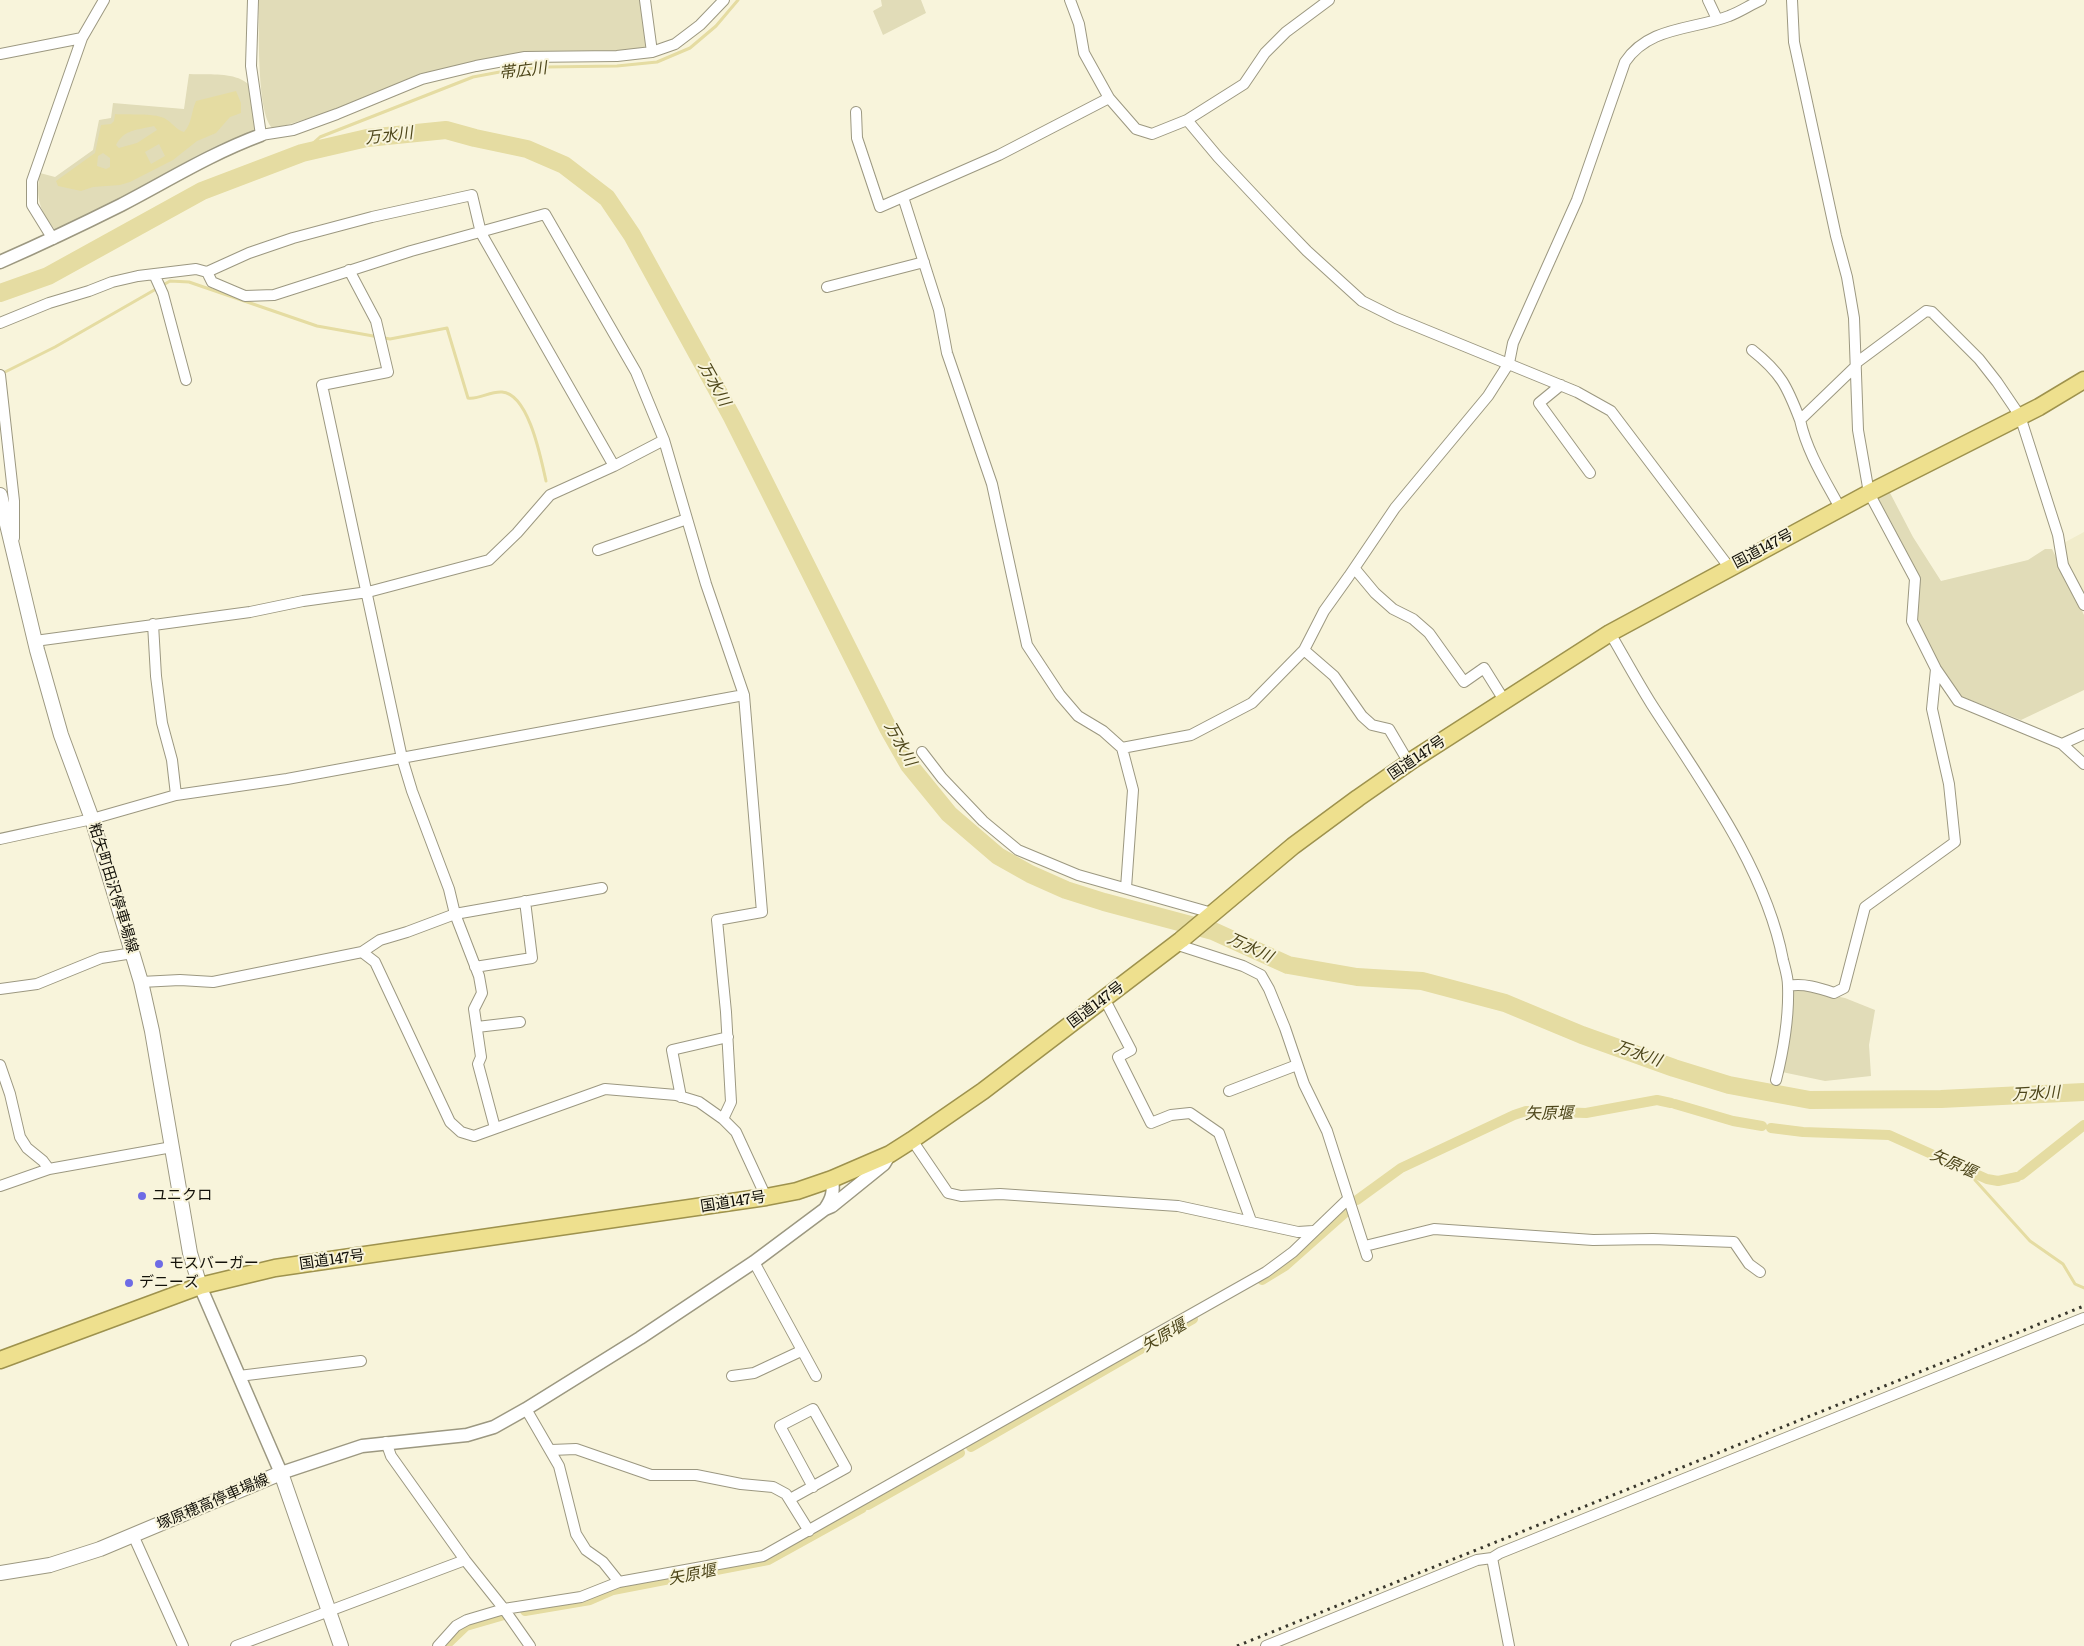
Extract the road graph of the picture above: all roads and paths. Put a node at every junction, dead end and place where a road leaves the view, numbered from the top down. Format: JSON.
{"nodes":[{"id":1,"x":104,"y":0,"type":"edge"},
{"id":2,"x":253,"y":0,"type":"edge"},
{"id":3,"x":645,"y":0,"type":"edge"},
{"id":4,"x":724,"y":0,"type":"edge"},
{"id":5,"x":1070,"y":0,"type":"edge"},
{"id":6,"x":1329,"y":0,"type":"edge"},
{"id":7,"x":1708,"y":0,"type":"edge"},
{"id":8,"x":1761,"y":0,"type":"edge"},
{"id":9,"x":1792,"y":0,"type":"edge"},
{"id":10,"x":1717,"y":19,"type":"junction"},
{"id":11,"x":82,"y":38,"type":"junction"},
{"id":12,"x":652,"y":52,"type":"junction"},
{"id":13,"x":0,"y":54,"type":"edge"},
{"id":14,"x":1109,"y":98,"type":"junction"},
{"id":15,"x":856,"y":112,"type":"dead end"},
{"id":16,"x":1187,"y":120,"type":"junction"},
{"id":17,"x":261,"y":135,"type":"junction"},
{"id":18,"x":903,"y":198,"type":"junction"},
{"id":19,"x":482,"y":232,"type":"junction"},
{"id":20,"x":53,"y":239,"type":"junction"},
{"id":21,"x":0,"y":262,"type":"edge"},
{"id":22,"x":924,"y":262,"type":"junction"},
{"id":23,"x":349,"y":270,"type":"junction"},
{"id":24,"x":207,"y":272,"type":"junction"},
{"id":25,"x":155,"y":277,"type":"junction"},
{"id":26,"x":827,"y":287,"type":"dead end"},
{"id":27,"x":0,"y":323,"type":"edge"},
{"id":28,"x":1752,"y":350,"type":"dead end"},
{"id":29,"x":1510,"y":363,"type":"junction"},
{"id":30,"x":1856,"y":365,"type":"junction"},
{"id":31,"x":0,"y":377,"type":"edge"},
{"id":32,"x":186,"y":380,"type":"dead end"},
{"id":33,"x":2084,"y":380,"type":"edge"},
{"id":34,"x":1561,"y":385,"type":"junction"},
{"id":35,"x":2020,"y":416,"type":"junction"},
{"id":36,"x":1800,"y":420,"type":"junction"},
{"id":37,"x":664,"y":440,"type":"junction"},
{"id":38,"x":614,"y":466,"type":"junction"},
{"id":39,"x":1590,"y":473,"type":"dead end"},
{"id":40,"x":1869,"y":493,"type":"junction"},
{"id":41,"x":0,"y":495,"type":"edge"},
{"id":42,"x":1840,"y":508,"type":"junction"},
{"id":43,"x":687,"y":519,"type":"junction"},
{"id":44,"x":598,"y":550,"type":"dead end"},
{"id":45,"x":14,"y":554,"type":"junction"},
{"id":46,"x":1729,"y":568,"type":"junction"},
{"id":47,"x":1354,"y":569,"type":"junction"},
{"id":48,"x":2081,"y":590,"type":"edge"},
{"id":49,"x":368,"y":592,"type":"junction"},
{"id":50,"x":2084,"y":606,"type":"edge"},
{"id":51,"x":153,"y":624,"type":"junction"},
{"id":52,"x":1610,"y":633,"type":"junction"},
{"id":53,"x":35,"y":641,"type":"junction"},
{"id":54,"x":1304,"y":650,"type":"junction"},
{"id":55,"x":1936,"y":669,"type":"junction"},
{"id":56,"x":744,"y":695,"type":"junction"},
{"id":57,"x":1504,"y":700,"type":"junction"},
{"id":58,"x":2084,"y":734,"type":"edge"},
{"id":59,"x":2062,"y":744,"type":"junction"},
{"id":60,"x":1122,"y":748,"type":"junction"},
{"id":61,"x":922,"y":752,"type":"dead end"},
{"id":62,"x":402,"y":758,"type":"junction"},
{"id":63,"x":1409,"y":763,"type":"junction"},
{"id":64,"x":2084,"y":764,"type":"edge"},
{"id":65,"x":176,"y":795,"type":"junction"},
{"id":66,"x":92,"y":819,"type":"junction"},
{"id":67,"x":0,"y":839,"type":"edge"},
{"id":68,"x":602,"y":888,"type":"dead end"},
{"id":69,"x":1126,"y":888,"type":"junction"},
{"id":70,"x":524,"y":901,"type":"junction"},
{"id":71,"x":455,"y":914,"type":"junction"},
{"id":72,"x":1210,"y":914,"type":"junction"},
{"id":73,"x":1178,"y":942,"type":"junction"},
{"id":74,"x":133,"y":952,"type":"junction"},
{"id":75,"x":362,"y":952,"type":"junction"},
{"id":76,"x":475,"y":967,"type":"junction"},
{"id":77,"x":141,"y":982,"type":"junction"},
{"id":78,"x":1788,"y":986,"type":"junction"},
{"id":79,"x":0,"y":989,"type":"edge"},
{"id":80,"x":1104,"y":998,"type":"junction"},
{"id":81,"x":520,"y":1022,"type":"dead end"},
{"id":82,"x":477,"y":1028,"type":"junction"},
{"id":83,"x":728,"y":1037,"type":"junction"},
{"id":84,"x":0,"y":1065,"type":"edge"},
{"id":85,"x":1297,"y":1065,"type":"junction"},
{"id":86,"x":1776,"y":1080,"type":"dead end"},
{"id":87,"x":1229,"y":1091,"type":"dead end"},
{"id":88,"x":681,"y":1097,"type":"junction"},
{"id":89,"x":723,"y":1119,"type":"junction"},
{"id":90,"x":495,"y":1128,"type":"junction"},
{"id":91,"x":912,"y":1140,"type":"junction"},
{"id":92,"x":172,"y":1147,"type":"junction"},
{"id":93,"x":890,"y":1154,"type":"junction"},
{"id":94,"x":49,"y":1168,"type":"junction"},
{"id":95,"x":832,"y":1180,"type":"junction"},
{"id":96,"x":0,"y":1186,"type":"edge"},
{"id":97,"x":766,"y":1197,"type":"junction"},
{"id":98,"x":1348,"y":1199,"type":"junction"},
{"id":99,"x":825,"y":1209,"type":"junction"},
{"id":100,"x":1251,"y":1221,"type":"junction"},
{"id":101,"x":1313,"y":1231,"type":"junction"},
{"id":102,"x":754,"y":1262,"type":"junction"},
{"id":103,"x":1760,"y":1272,"type":"dead end"},
{"id":104,"x":200,"y":1286,"type":"junction"},
{"id":105,"x":2084,"y":1318,"type":"edge"},
{"id":106,"x":801,"y":1350,"type":"junction"},
{"id":107,"x":0,"y":1360,"type":"edge"},
{"id":108,"x":361,"y":1361,"type":"dead end"},
{"id":109,"x":239,"y":1376,"type":"junction"},
{"id":110,"x":732,"y":1376,"type":"dead end"},
{"id":111,"x":816,"y":1376,"type":"dead end"},
{"id":112,"x":526,"y":1409,"type":"junction"},
{"id":113,"x":386,"y":1442,"type":"junction"},
{"id":114,"x":552,"y":1450,"type":"junction"},
{"id":115,"x":281,"y":1473,"type":"junction"},
{"id":116,"x":812,"y":1487,"type":"junction"},
{"id":117,"x":790,"y":1499,"type":"junction"},
{"id":118,"x":809,"y":1531,"type":"junction"},
{"id":119,"x":133,"y":1535,"type":"junction"},
{"id":120,"x":1492,"y":1558,"type":"junction"},
{"id":121,"x":465,"y":1560,"type":"junction"},
{"id":122,"x":0,"y":1573,"type":"edge"},
{"id":123,"x":619,"y":1582,"type":"junction"},
{"id":124,"x":504,"y":1609,"type":"junction"},
{"id":125,"x":329,"y":1612,"type":"junction"},
{"id":126,"x":184,"y":1646,"type":"edge"},
{"id":127,"x":236,"y":1646,"type":"edge"},
{"id":128,"x":341,"y":1646,"type":"edge"},
{"id":129,"x":438,"y":1646,"type":"edge"},
{"id":130,"x":530,"y":1646,"type":"edge"},
{"id":131,"x":1266,"y":1646,"type":"edge"},
{"id":132,"x":1509,"y":1646,"type":"edge"}],
"edges":[{"from":1,"to":11,"type":"street"},
{"from":2,"to":17,"type":"street"},
{"from":3,"to":12,"type":"street"},
{"from":4,"to":12,"type":"street"},
{"from":5,"to":14,"type":"street"},
{"from":6,"to":16,"type":"street"},
{"from":7,"to":10,"type":"street"},
{"from":8,"to":10,"type":"street"},
{"from":9,"to":30,"type":"street"},
{"from":10,"to":29,"type":"street"},
{"from":11,"to":13,"type":"street"},
{"from":11,"to":20,"type":"street"},
{"from":12,"to":17,"type":"street"},
{"from":14,"to":16,"type":"street"},
{"from":14,"to":18,"type":"street"},
{"from":15,"to":18,"type":"street"},
{"from":16,"to":29,"type":"street"},
{"from":17,"to":20,"type":"street"},
{"from":18,"to":22,"type":"street"},
{"from":19,"to":23,"type":"street"},
{"from":19,"to":24,"type":"street"},
{"from":19,"to":37,"type":"street"},
{"from":19,"to":38,"type":"street"},
{"from":20,"to":21,"type":"street"},
{"from":22,"to":26,"type":"street"},
{"from":22,"to":60,"type":"street"},
{"from":23,"to":24,"type":"street"},
{"from":23,"to":49,"type":"street"},
{"from":24,"to":25,"type":"street"},
{"from":25,"to":27,"type":"street"},
{"from":25,"to":32,"type":"street"},
{"from":28,"to":36,"type":"street"},
{"from":29,"to":34,"type":"street"},
{"from":29,"to":47,"type":"street"},
{"from":30,"to":35,"type":"street"},
{"from":30,"to":36,"type":"street"},
{"from":30,"to":40,"type":"street"},
{"from":31,"to":45,"type":"street"},
{"from":33,"to":35,"type":"highway","name":"国道147号"},
{"from":34,"to":39,"type":"street"},
{"from":34,"to":46,"type":"street"},
{"from":35,"to":40,"type":"highway","name":"国道147号"},
{"from":35,"to":48,"type":"street"},
{"from":36,"to":42,"type":"street"},
{"from":37,"to":38,"type":"street"},
{"from":37,"to":43,"type":"street"},
{"from":38,"to":49,"type":"street"},
{"from":40,"to":42,"type":"highway","name":"国道147号"},
{"from":40,"to":55,"type":"street"},
{"from":41,"to":45,"type":"main road","name":"粕矢町田沢停車場線"},
{"from":42,"to":46,"type":"highway","name":"国道147号"},
{"from":43,"to":44,"type":"street"},
{"from":43,"to":56,"type":"street"},
{"from":45,"to":53,"type":"main road","name":"粕矢町田沢停車場線"},
{"from":46,"to":52,"type":"highway","name":"国道147号"},
{"from":47,"to":54,"type":"street"},
{"from":47,"to":57,"type":"street"},
{"from":48,"to":50,"type":"street"},
{"from":49,"to":51,"type":"street"},
{"from":49,"to":62,"type":"street"},
{"from":51,"to":53,"type":"street"},
{"from":51,"to":65,"type":"street"},
{"from":52,"to":57,"type":"highway","name":"国道147号"},
{"from":52,"to":78,"type":"street"},
{"from":53,"to":66,"type":"main road","name":"粕矢町田沢停車場線"},
{"from":54,"to":60,"type":"street"},
{"from":54,"to":63,"type":"street"},
{"from":55,"to":59,"type":"street"},
{"from":55,"to":78,"type":"street"},
{"from":56,"to":62,"type":"street"},
{"from":56,"to":83,"type":"street"},
{"from":57,"to":63,"type":"highway","name":"国道147号"},
{"from":58,"to":59,"type":"street"},
{"from":59,"to":64,"type":"street"},
{"from":60,"to":69,"type":"street"},
{"from":61,"to":69,"type":"street"},
{"from":62,"to":65,"type":"street"},
{"from":62,"to":71,"type":"street"},
{"from":63,"to":72,"type":"highway","name":"国道147号"},
{"from":65,"to":66,"type":"street"},
{"from":66,"to":67,"type":"street"},
{"from":66,"to":74,"type":"main road","name":"粕矢町田沢停車場線"},
{"from":68,"to":70,"type":"street"},
{"from":69,"to":72,"type":"street"},
{"from":70,"to":71,"type":"street"},
{"from":70,"to":76,"type":"street"},
{"from":71,"to":75,"type":"street"},
{"from":71,"to":76,"type":"street"},
{"from":72,"to":73,"type":"highway","name":"国道147号"},
{"from":73,"to":80,"type":"highway","name":"国道147号"},
{"from":73,"to":85,"type":"street"},
{"from":74,"to":77,"type":"main road","name":"粕矢町田沢停車場線"},
{"from":74,"to":79,"type":"street"},
{"from":75,"to":77,"type":"street"},
{"from":75,"to":90,"type":"street"},
{"from":76,"to":82,"type":"street"},
{"from":77,"to":92,"type":"main road","name":"粕矢町田沢停車場線"},
{"from":78,"to":86,"type":"street"},
{"from":80,"to":91,"type":"highway","name":"国道147号"},
{"from":80,"to":100,"type":"street"},
{"from":81,"to":82,"type":"street"},
{"from":82,"to":90,"type":"street"},
{"from":83,"to":88,"type":"street"},
{"from":83,"to":89,"type":"street"},
{"from":84,"to":94,"type":"street"},
{"from":85,"to":87,"type":"street"},
{"from":85,"to":98,"type":"street"},
{"from":88,"to":89,"type":"street"},
{"from":88,"to":90,"type":"street"},
{"from":89,"to":97,"type":"street"},
{"from":91,"to":93,"type":"highway","name":"国道147号"},
{"from":91,"to":100,"type":"street"},
{"from":92,"to":94,"type":"street"},
{"from":92,"to":104,"type":"main road","name":"粕矢町田沢停車場線"},
{"from":93,"to":95,"type":"highway","name":"国道147号"},
{"from":93,"to":99,"type":"street"},
{"from":94,"to":96,"type":"street"},
{"from":95,"to":97,"type":"highway","name":"国道147号"},
{"from":95,"to":99,"type":"street"},
{"from":97,"to":104,"type":"highway","name":"国道147号"},
{"from":98,"to":101,"type":"street"},
{"from":98,"to":103,"type":"street"},
{"from":99,"to":102,"type":"street"},
{"from":100,"to":101,"type":"street"},
{"from":101,"to":118,"type":"street"},
{"from":102,"to":106,"type":"street"},
{"from":102,"to":112,"type":"street"},
{"from":104,"to":107,"type":"highway","name":"国道147号"},
{"from":104,"to":109,"type":"street"},
{"from":105,"to":120,"type":"street"},
{"from":106,"to":110,"type":"street"},
{"from":106,"to":111,"type":"street"},
{"from":108,"to":109,"type":"street"},
{"from":109,"to":115,"type":"street"},
{"from":112,"to":113,"type":"street"},
{"from":112,"to":114,"type":"street"},
{"from":113,"to":115,"type":"street"},
{"from":113,"to":121,"type":"street"},
{"from":114,"to":117,"type":"street"},
{"from":114,"to":123,"type":"street"},
{"from":115,"to":119,"type":"main road","name":"塚原穂高停車場線"},
{"from":115,"to":125,"type":"main road","name":"塚原穂高停車場線"},
{"from":116,"to":116,"type":"street"},
{"from":116,"to":117,"type":"street"},
{"from":117,"to":118,"type":"street"},
{"from":118,"to":123,"type":"street"},
{"from":119,"to":122,"type":"main road","name":"塚原穂高停車場線"},
{"from":119,"to":126,"type":"street"},
{"from":120,"to":131,"type":"street"},
{"from":120,"to":132,"type":"street"},
{"from":121,"to":124,"type":"street"},
{"from":121,"to":125,"type":"street"},
{"from":123,"to":124,"type":"street"},
{"from":124,"to":129,"type":"street"},
{"from":124,"to":130,"type":"street"},
{"from":125,"to":127,"type":"street"},
{"from":125,"to":128,"type":"main road","name":"塚原穂高停車場線"}]}
